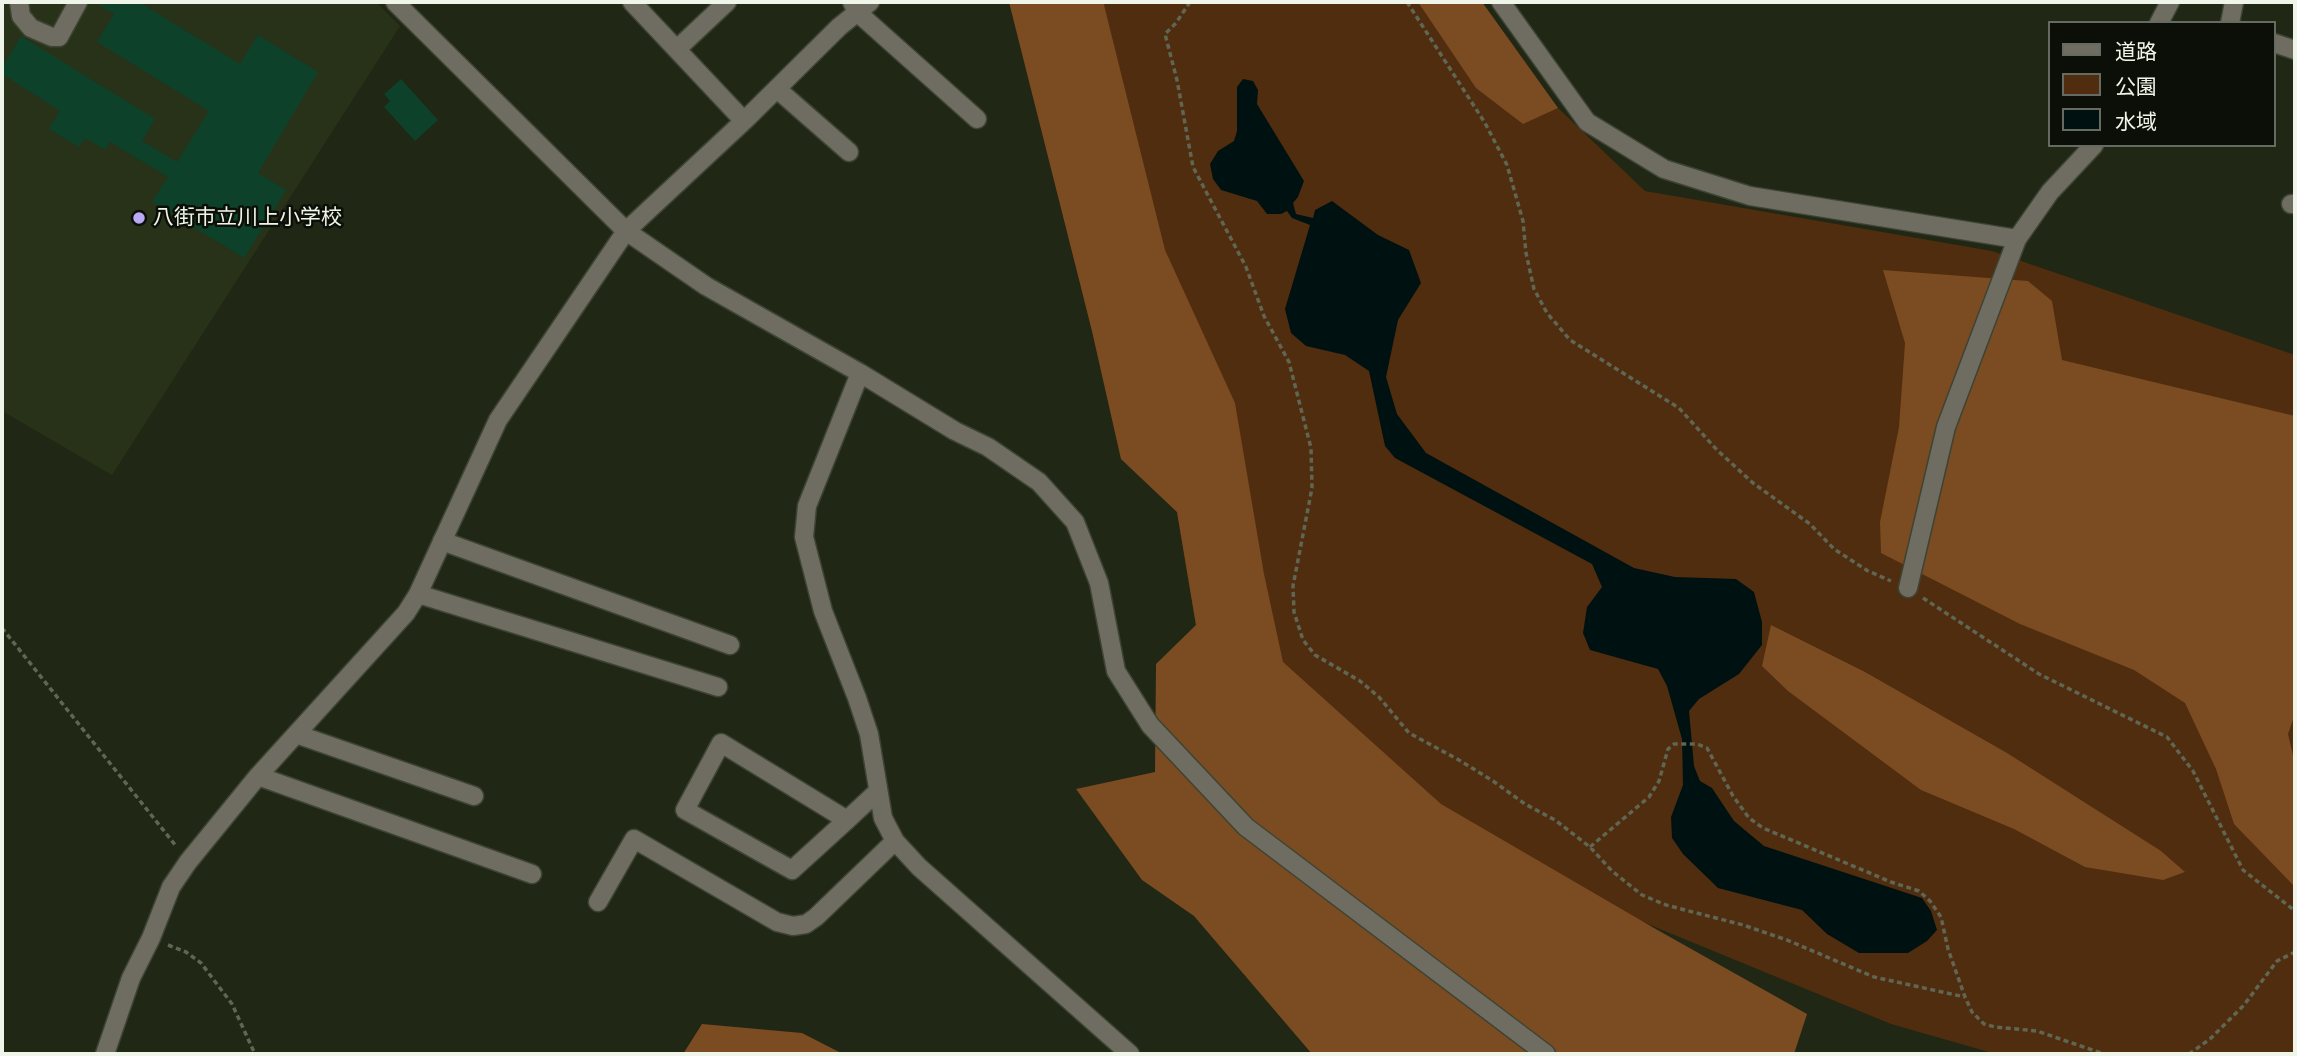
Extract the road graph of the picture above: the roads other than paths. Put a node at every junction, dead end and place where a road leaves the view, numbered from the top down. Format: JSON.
{"nodes":[{"id":1,"x":19,"y":2,"type":"edge"},
{"id":2,"x":78,"y":2,"type":"edge"},
{"id":3,"x":395,"y":2,"type":"edge"},
{"id":4,"x":632,"y":2,"type":"edge"},
{"id":5,"x":727,"y":2,"type":"edge"},
{"id":6,"x":1501,"y":2,"type":"edge"},
{"id":7,"x":2170,"y":2,"type":"edge"},
{"id":8,"x":2234,"y":2,"type":"edge"},
{"id":9,"x":860,"y":5,"type":"edge"},
{"id":10,"x":2160,"y":21,"type":"edge"},
{"id":11,"x":2230,"y":21,"type":"edge"},
{"id":12,"x":2276,"y":44,"type":"edge"},
{"id":13,"x":677,"y":48,"type":"junction"},
{"id":14,"x":2295,"y":50,"type":"edge"},
{"id":15,"x":777,"y":89,"type":"junction"},
{"id":16,"x":977,"y":119,"type":"dead end"},
{"id":17,"x":744,"y":121,"type":"junction"},
{"id":18,"x":2092,"y":147,"type":"edge"},
{"id":19,"x":849,"y":152,"type":"dead end"},
{"id":20,"x":626,"y":231,"type":"junction"},
{"id":21,"x":2017,"y":239,"type":"junction"},
{"id":22,"x":860,"y":373,"type":"junction"},
{"id":23,"x":442,"y":541,"type":"junction"},
{"id":24,"x":1908,"y":588,"type":"road end"},
{"id":25,"x":418,"y":594,"type":"junction"},
{"id":26,"x":730,"y":645,"type":"dead end"},
{"id":27,"x":718,"y":687,"type":"dead end"},
{"id":28,"x":296,"y":734,"type":"junction"},
{"id":29,"x":258,"y":776,"type":"junction"},
{"id":30,"x":877,"y":793,"type":"junction"},
{"id":31,"x":474,"y":796,"type":"dead end"},
{"id":32,"x":847,"y":820,"type":"junction"},
{"id":33,"x":895,"y":841,"type":"junction"},
{"id":34,"x":532,"y":874,"type":"dead end"},
{"id":35,"x":598,"y":902,"type":"dead end"},
{"id":36,"x":104,"y":1054,"type":"edge"},
{"id":37,"x":1130,"y":1054,"type":"edge"},
{"id":38,"x":1546,"y":1054,"type":"edge"}],
"edges":[{"from":1,"to":2,"type":"street"},
{"from":3,"to":20,"type":"street"},
{"from":4,"to":13,"type":"street"},
{"from":5,"to":13,"type":"street"},
{"from":6,"to":21,"type":"street"},
{"from":7,"to":10,"type":"street"},
{"from":8,"to":11,"type":"street"},
{"from":9,"to":15,"type":"street"},
{"from":9,"to":16,"type":"street"},
{"from":12,"to":14,"type":"street"},
{"from":13,"to":17,"type":"street"},
{"from":15,"to":17,"type":"street"},
{"from":15,"to":19,"type":"street"},
{"from":17,"to":20,"type":"street"},
{"from":18,"to":21,"type":"street"},
{"from":20,"to":22,"type":"street"},
{"from":20,"to":23,"type":"street"},
{"from":21,"to":24,"type":"street"},
{"from":22,"to":30,"type":"street"},
{"from":22,"to":38,"type":"street"},
{"from":23,"to":25,"type":"street"},
{"from":23,"to":26,"type":"street"},
{"from":25,"to":27,"type":"street"},
{"from":25,"to":28,"type":"street"},
{"from":28,"to":29,"type":"street"},
{"from":28,"to":31,"type":"street"},
{"from":29,"to":34,"type":"street"},
{"from":29,"to":36,"type":"street"},
{"from":30,"to":32,"type":"street"},
{"from":30,"to":33,"type":"street"},
{"from":32,"to":32,"type":"street"},
{"from":33,"to":35,"type":"street"},
{"from":33,"to":37,"type":"street"}]}
